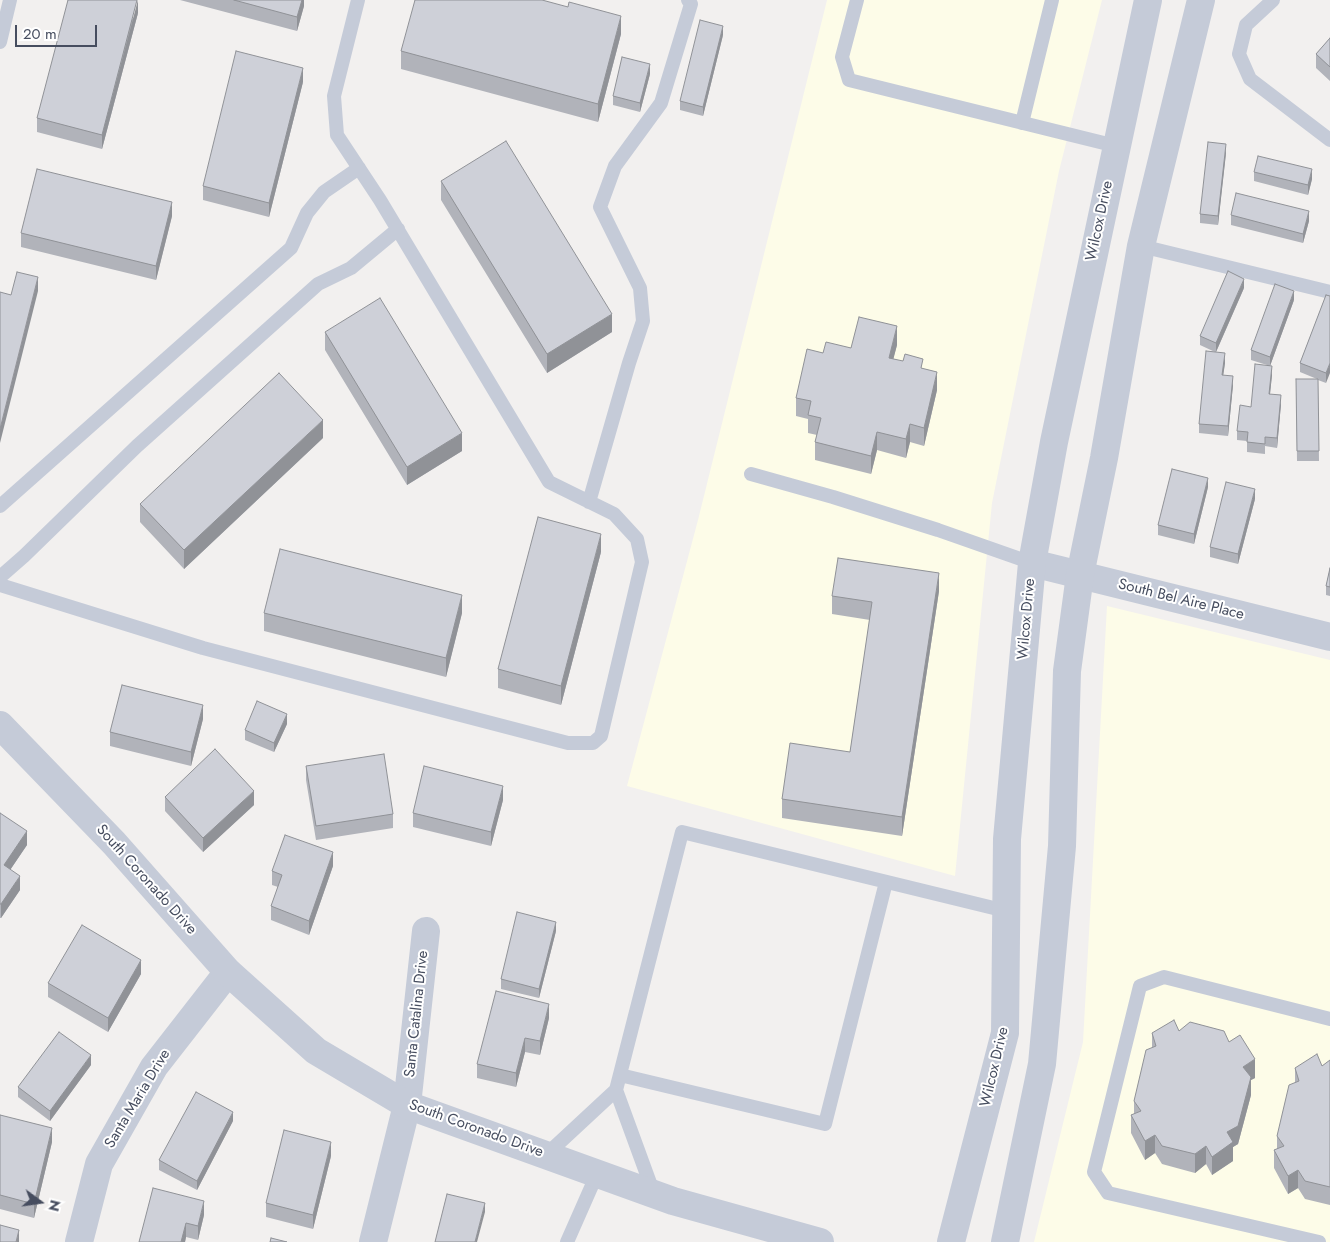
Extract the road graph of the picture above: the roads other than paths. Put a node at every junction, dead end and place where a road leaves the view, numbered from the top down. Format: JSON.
{"nodes":[{"id":1,"x":10,"y":0,"type":"edge"},
{"id":2,"x":358,"y":0,"type":"edge"},
{"id":3,"x":688,"y":0,"type":"edge"},
{"id":4,"x":857,"y":0,"type":"edge"},
{"id":5,"x":1052,"y":0,"type":"edge"},
{"id":6,"x":1148,"y":0,"type":"edge"},
{"id":7,"x":1201,"y":0,"type":"edge"},
{"id":8,"x":1273,"y":0,"type":"edge"},
{"id":9,"x":0,"y":42,"type":"edge"},
{"id":10,"x":1022,"y":123,"type":"junction"},
{"id":11,"x":1330,"y":140,"type":"edge"},
{"id":12,"x":1116,"y":146,"type":"junction"},
{"id":13,"x":359,"y":168,"type":"junction"},
{"id":14,"x":398,"y":230,"type":"junction"},
{"id":15,"x":1141,"y":246,"type":"junction"},
{"id":16,"x":1330,"y":292,"type":"edge"},
{"id":17,"x":751,"y":474,"type":"dead end"},
{"id":18,"x":589,"y":502,"type":"junction"},
{"id":19,"x":0,"y":506,"type":"edge"},
{"id":20,"x":1032,"y":563,"type":"junction"},
{"id":21,"x":1080,"y":575,"type":"junction"},
{"id":22,"x":0,"y":577,"type":"edge"},
{"id":23,"x":0,"y":585,"type":"edge"},
{"id":24,"x":1330,"y":637,"type":"edge"},
{"id":25,"x":0,"y":725,"type":"edge"},
{"id":26,"x":886,"y":882,"type":"junction"},
{"id":27,"x":1006,"y":911,"type":"junction"},
{"id":28,"x":426,"y":931,"type":"dead end"},
{"id":29,"x":228,"y":972,"type":"junction"},
{"id":30,"x":1330,"y":1018,"type":"edge"},
{"id":31,"x":620,"y":1075,"type":"junction"},
{"id":32,"x":616,"y":1090,"type":"junction"},
{"id":33,"x":407,"y":1105,"type":"junction"},
{"id":34,"x":546,"y":1155,"type":"junction"},
{"id":35,"x":597,"y":1174,"type":"junction"},
{"id":36,"x":654,"y":1194,"type":"junction"},
{"id":37,"x":78,"y":1242,"type":"edge"},
{"id":38,"x":373,"y":1242,"type":"edge"},
{"id":39,"x":567,"y":1242,"type":"edge"},
{"id":40,"x":820,"y":1242,"type":"edge"},
{"id":41,"x":951,"y":1242,"type":"edge"},
{"id":42,"x":1005,"y":1242,"type":"edge"},
{"id":43,"x":1319,"y":1242,"type":"edge"}],
"edges":[{"from":1,"to":9,"type":"lane"},
{"from":2,"to":13,"type":"lane"},
{"from":3,"to":18,"type":"lane"},
{"from":4,"to":10,"type":"lane"},
{"from":5,"to":10,"type":"lane"},
{"from":6,"to":12,"type":"street","name":"Wilcox Drive"},
{"from":7,"to":15,"type":"street"},
{"from":8,"to":11,"type":"lane"},
{"from":10,"to":12,"type":"lane"},
{"from":12,"to":20,"type":"street","name":"Wilcox Drive"},
{"from":13,"to":14,"type":"lane"},
{"from":13,"to":19,"type":"lane"},
{"from":14,"to":18,"type":"lane"},
{"from":14,"to":22,"type":"lane"},
{"from":15,"to":16,"type":"lane"},
{"from":15,"to":21,"type":"street"},
{"from":17,"to":20,"type":"lane"},
{"from":18,"to":23,"type":"lane"},
{"from":20,"to":21,"type":"street","name":"South Bel Aire Place"},
{"from":20,"to":27,"type":"street","name":"Wilcox Drive"},
{"from":21,"to":24,"type":"street","name":"South Bel Aire Place"},
{"from":21,"to":42,"type":"street"},
{"from":25,"to":29,"type":"street","name":"South Coronado Drive"},
{"from":26,"to":27,"type":"lane"},
{"from":26,"to":31,"type":"lane"},
{"from":26,"to":31,"type":"lane"},
{"from":27,"to":41,"type":"street","name":"Wilcox Drive"},
{"from":28,"to":33,"type":"street","name":"Santa Catalina Drive"},
{"from":29,"to":33,"type":"street","name":"South Coronado Drive"},
{"from":29,"to":37,"type":"street","name":"Santa Maria Drive"},
{"from":30,"to":43,"type":"lane"},
{"from":31,"to":32,"type":"lane"},
{"from":32,"to":34,"type":"lane"},
{"from":32,"to":36,"type":"lane"},
{"from":33,"to":34,"type":"street","name":"South Coronado Drive"},
{"from":33,"to":38,"type":"street","name":"Santa Catalina Drive"},
{"from":34,"to":35,"type":"street","name":"South Coronado Drive"},
{"from":35,"to":36,"type":"street","name":"South Coronado Drive"},
{"from":35,"to":39,"type":"lane"},
{"from":36,"to":40,"type":"street","name":"South Coronado Drive"}]}
